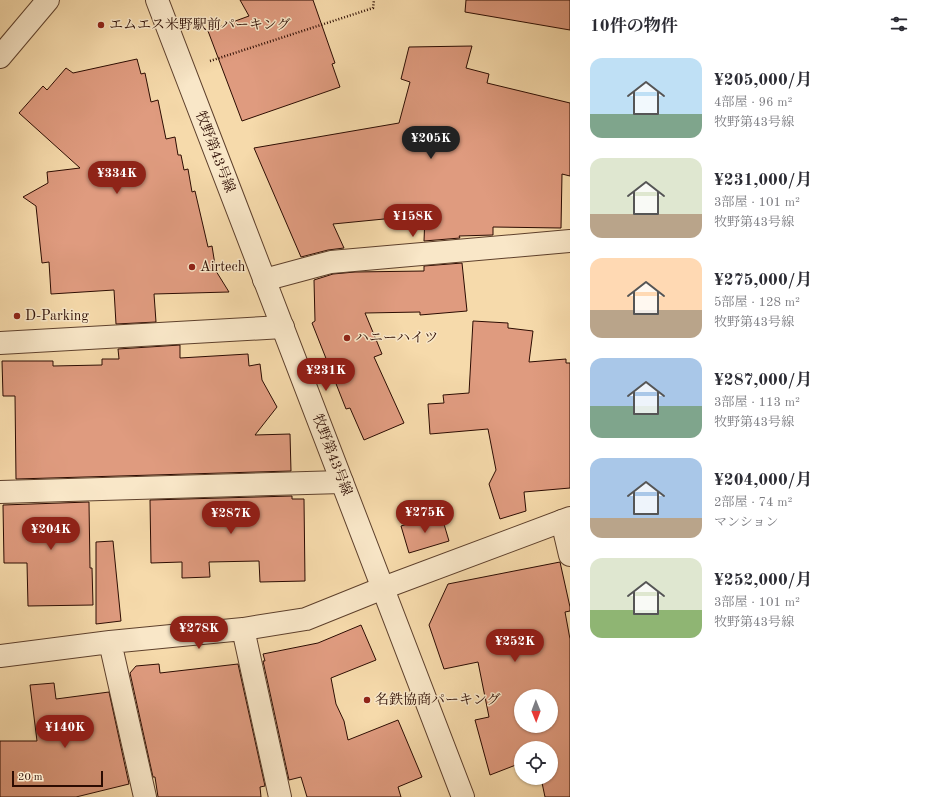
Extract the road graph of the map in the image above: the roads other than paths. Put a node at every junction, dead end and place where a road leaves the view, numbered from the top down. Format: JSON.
{"nodes":[{"id":1,"x":48,"y":0,"type":"edge"},
{"id":2,"x":157,"y":0,"type":"edge"},
{"id":3,"x":0,"y":57,"type":"edge"},
{"id":4,"x":570,"y":241,"type":"edge"},
{"id":5,"x":264,"y":280,"type":"junction"},
{"id":6,"x":283,"y":327,"type":"junction"},
{"id":7,"x":0,"y":343,"type":"edge"},
{"id":8,"x":342,"y":482,"type":"junction"},
{"id":9,"x":0,"y":492,"type":"edge"},
{"id":10,"x":566,"y":520,"type":"edge"},
{"id":11,"x":570,"y":554,"type":"edge"},
{"id":12,"x":383,"y":588,"type":"junction"},
{"id":13,"x":243,"y":629,"type":"junction"},
{"id":14,"x":110,"y":642,"type":"junction"},
{"id":15,"x":0,"y":656,"type":"edge"},
{"id":16,"x":145,"y":797,"type":"edge"},
{"id":17,"x":280,"y":797,"type":"edge"},
{"id":18,"x":463,"y":797,"type":"edge"}],
"edges":[{"from":1,"to":3,"type":"street"},
{"from":2,"to":5,"type":"street","name":"牧野第43号線"},
{"from":4,"to":5,"type":"street"},
{"from":5,"to":6,"type":"street","name":"牧野第43号線"},
{"from":6,"to":7,"type":"street"},
{"from":6,"to":8,"type":"street","name":"牧野第43号線"},
{"from":8,"to":9,"type":"street"},
{"from":8,"to":12,"type":"street","name":"牧野第43号線"},
{"from":10,"to":11,"type":"street"},
{"from":10,"to":12,"type":"street"},
{"from":12,"to":13,"type":"street"},
{"from":12,"to":18,"type":"street","name":"牧野第43号線"},
{"from":13,"to":14,"type":"street"},
{"from":13,"to":17,"type":"street"},
{"from":14,"to":15,"type":"street"},
{"from":14,"to":16,"type":"street"}]}
